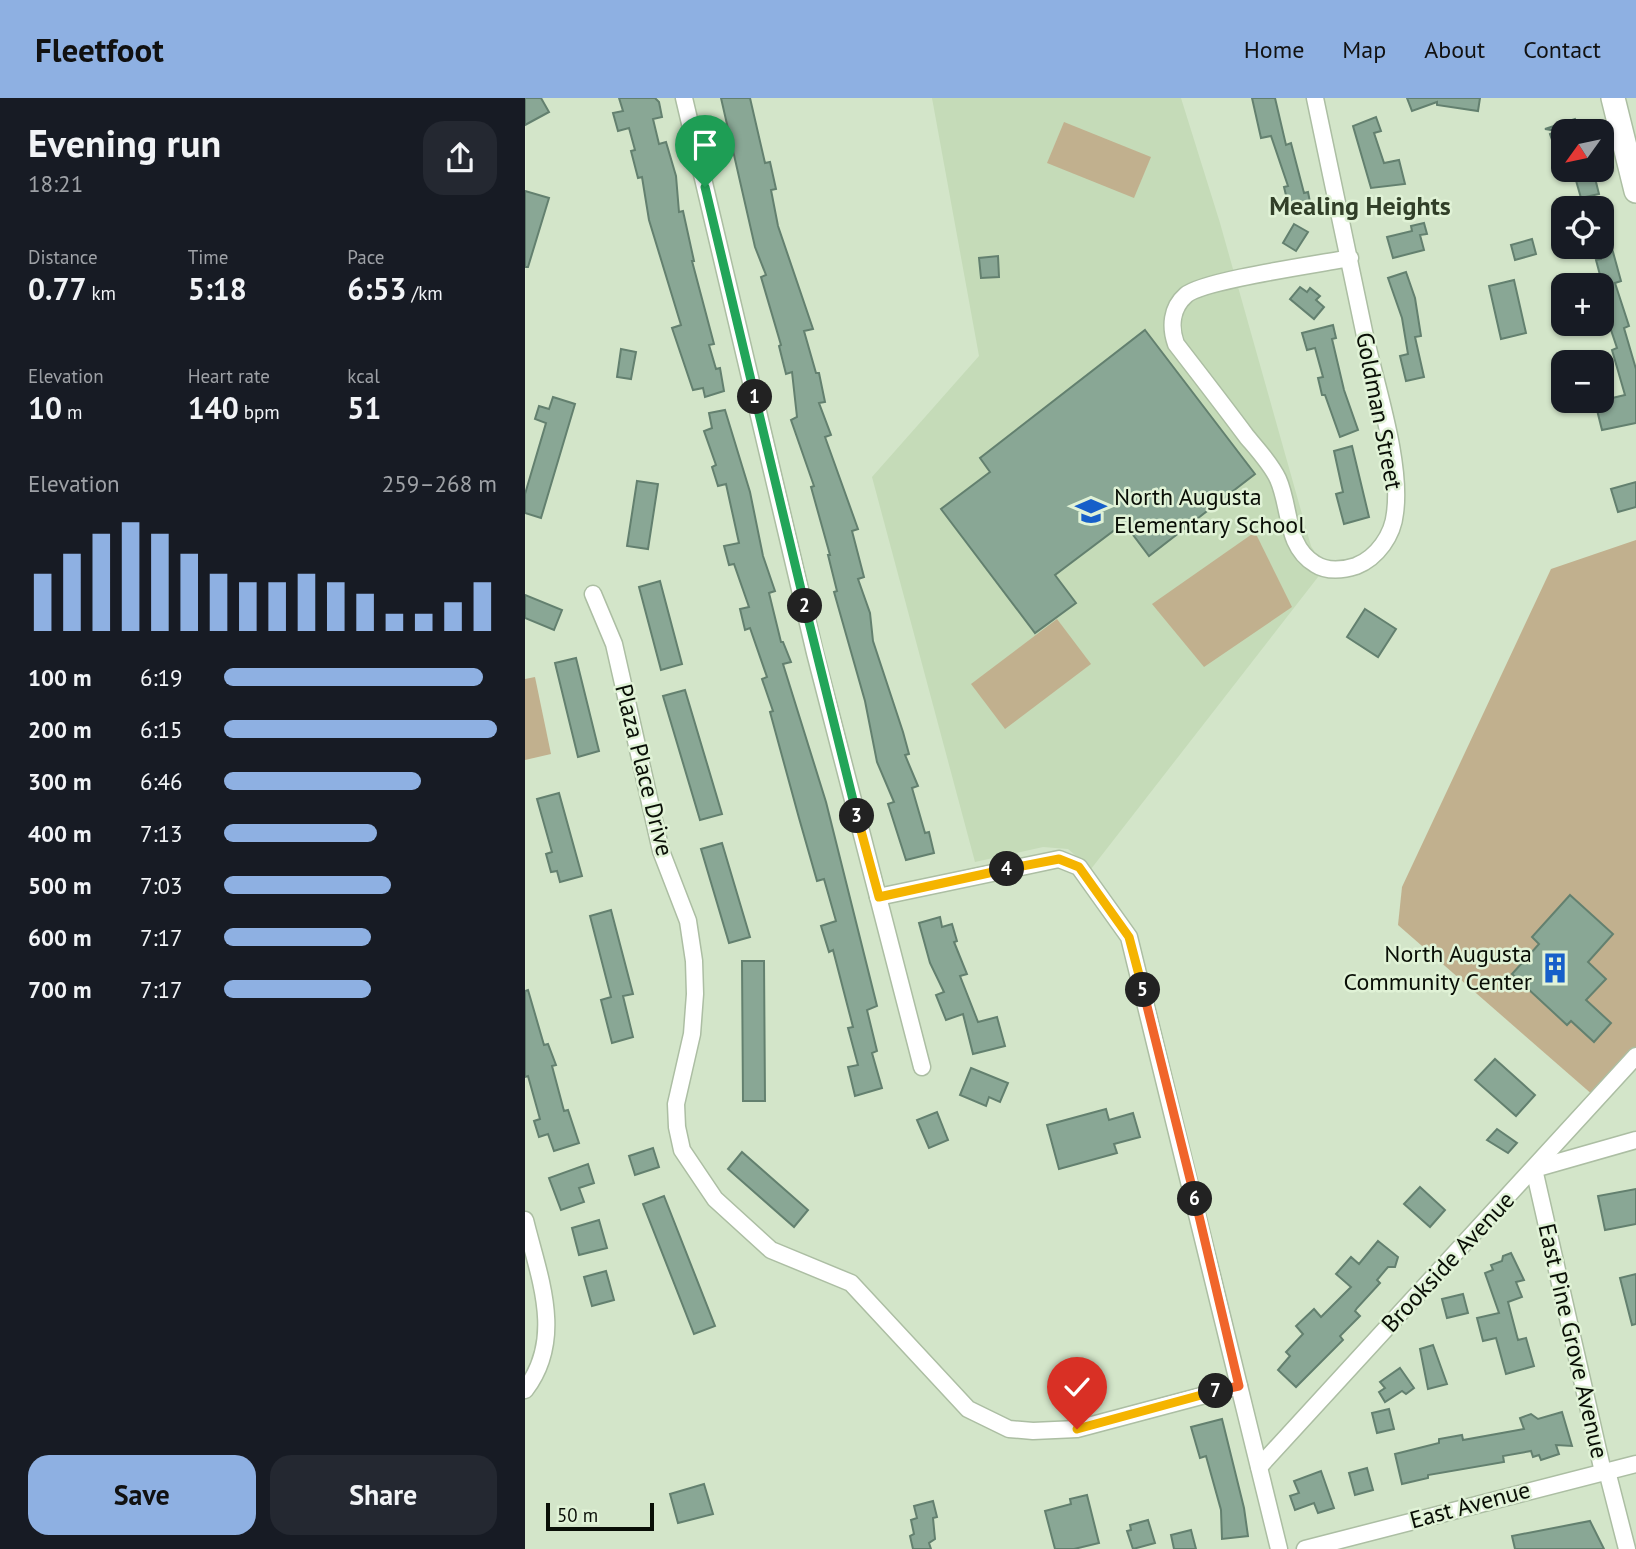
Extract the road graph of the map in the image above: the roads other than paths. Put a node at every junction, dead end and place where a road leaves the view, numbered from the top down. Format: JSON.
{"nodes":[{"id":1,"x":684,"y":98,"type":"edge"},
{"id":2,"x":1315,"y":98,"type":"edge"},
{"id":3,"x":1613,"y":98,"type":"edge"},
{"id":4,"x":1636,"y":191,"type":"edge"},
{"id":5,"x":1350,"y":258,"type":"junction"},
{"id":6,"x":593,"y":594,"type":"dead end"},
{"id":7,"x":879,"y":897,"type":"junction"},
{"id":8,"x":1636,"y":1056,"type":"edge"},
{"id":9,"x":922,"y":1067,"type":"dead end"},
{"id":10,"x":1636,"y":1140,"type":"edge"},
{"id":11,"x":1534,"y":1169,"type":"junction"},
{"id":12,"x":525,"y":1220,"type":"edge"},
{"id":13,"x":1239,"y":1386,"type":"junction"},
{"id":14,"x":525,"y":1391,"type":"edge"},
{"id":15,"x":1636,"y":1464,"type":"edge"},
{"id":16,"x":1259,"y":1467,"type":"junction"},
{"id":17,"x":1605,"y":1472,"type":"junction"},
{"id":18,"x":1279,"y":1549,"type":"edge"},
{"id":19,"x":1305,"y":1549,"type":"edge"},
{"id":20,"x":1627,"y":1549,"type":"edge"}],
"edges":[{"from":1,"to":7,"type":"street"},
{"from":2,"to":5,"type":"street","name":"Goldman Street"},
{"from":3,"to":4,"type":"main road"},
{"from":5,"to":5,"type":"street","name":"Goldman Street"},
{"from":6,"to":13,"type":"street","name":"Plaza Place Drive"},
{"from":7,"to":9,"type":"street"},
{"from":7,"to":13,"type":"street"},
{"from":8,"to":11,"type":"street","name":"Brookside Avenue"},
{"from":10,"to":11,"type":"street"},
{"from":11,"to":16,"type":"street","name":"Brookside Avenue"},
{"from":11,"to":17,"type":"street","name":"East Pine Grove Avenue"},
{"from":12,"to":14,"type":"street"},
{"from":13,"to":16,"type":"street"},
{"from":15,"to":17,"type":"street","name":"East Avenue"},
{"from":16,"to":18,"type":"street"},
{"from":17,"to":19,"type":"street","name":"East Avenue"},
{"from":17,"to":20,"type":"street","name":"East Pine Grove Avenue"}]}
